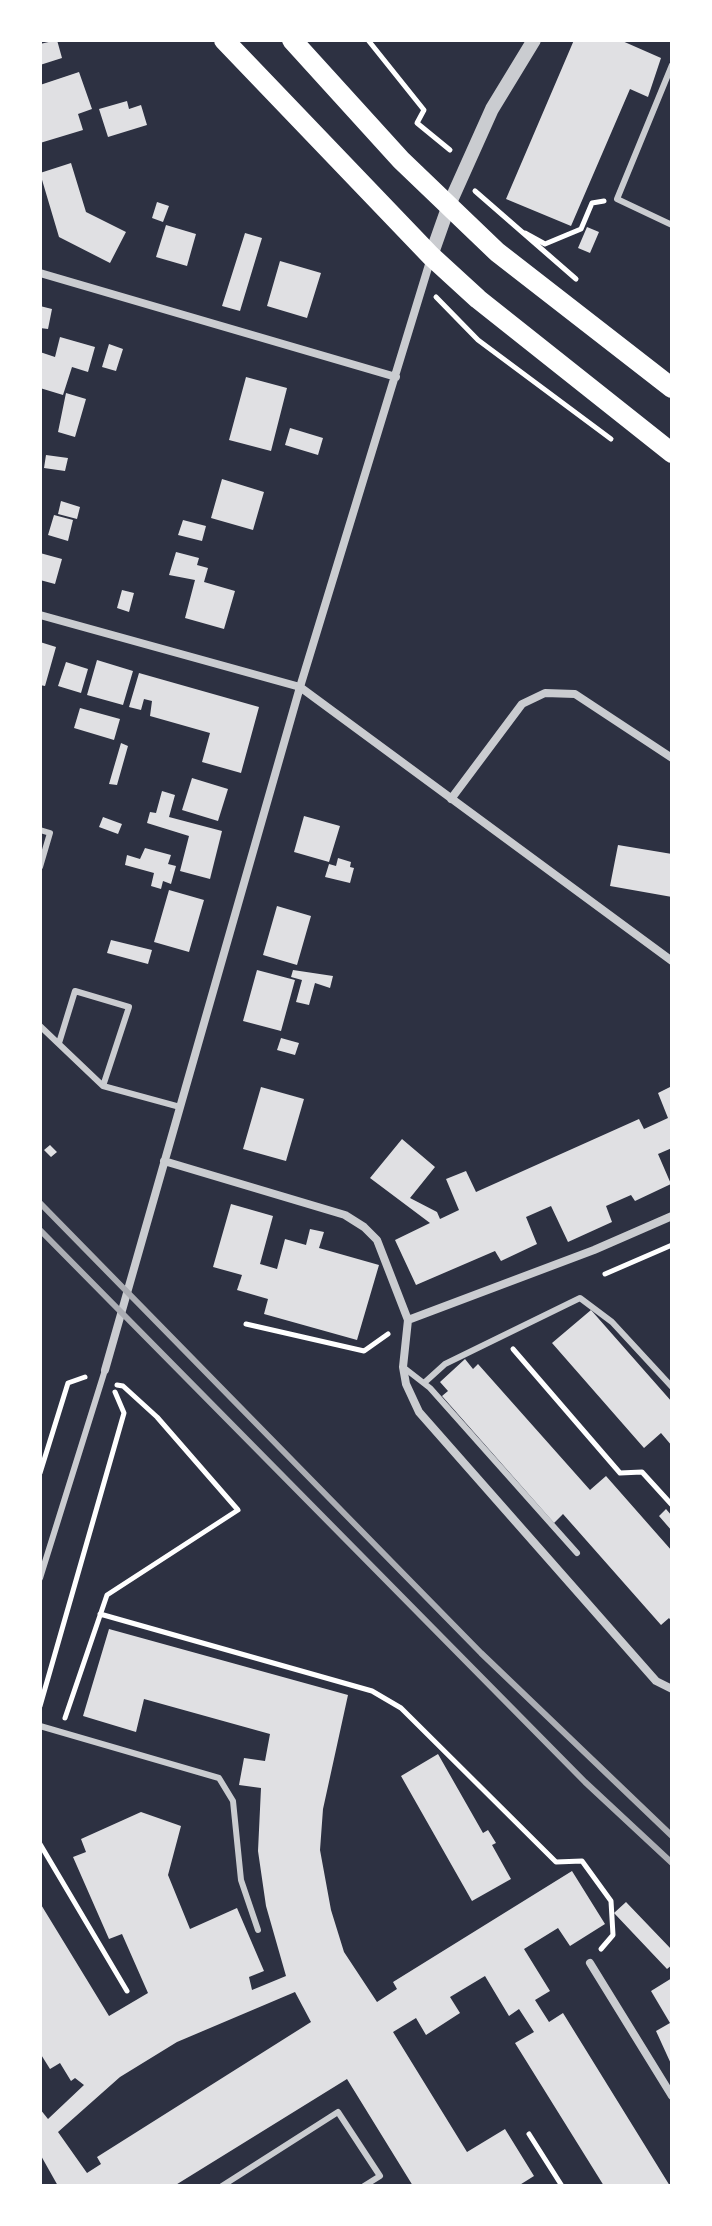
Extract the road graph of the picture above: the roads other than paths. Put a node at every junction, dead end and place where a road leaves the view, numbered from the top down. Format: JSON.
{"nodes":[{"id":1,"x":224,"y":40,"type":"edge"},
{"id":2,"x":292,"y":40,"type":"edge"},
{"id":3,"x":534,"y":40,"type":"edge"},
{"id":4,"x":672,"y":65,"type":"edge"},
{"id":5,"x":449,"y":205,"type":"junction"},
{"id":6,"x":672,"y":225,"type":"edge"},
{"id":7,"x":431,"y":256,"type":"junction"},
{"id":8,"x":40,"y":273,"type":"edge"},
{"id":9,"x":396,"y":377,"type":"junction"},
{"id":10,"x":672,"y":388,"type":"edge"},
{"id":11,"x":672,"y":453,"type":"edge"},
{"id":12,"x":40,"y":615,"type":"edge"},
{"id":13,"x":300,"y":687,"type":"junction"},
{"id":14,"x":672,"y":758,"type":"edge"},
{"id":15,"x":451,"y":799,"type":"junction"},
{"id":16,"x":40,"y":830,"type":"edge"},
{"id":17,"x":40,"y":867,"type":"edge"},
{"id":18,"x":672,"y":961,"type":"edge"},
{"id":19,"x":40,"y":1026,"type":"edge"},
{"id":20,"x":59,"y":1043,"type":"junction"},
{"id":21,"x":103,"y":1086,"type":"junction"},
{"id":22,"x":180,"y":1107,"type":"junction"},
{"id":23,"x":164,"y":1161,"type":"junction"},
{"id":24,"x":672,"y":1216,"type":"edge"},
{"id":25,"x":408,"y":1320,"type":"junction"},
{"id":26,"x":403,"y":1367,"type":"junction"},
{"id":27,"x":105,"y":1370,"type":"joint"},
{"id":28,"x":424,"y":1383,"type":"junction"},
{"id":29,"x":672,"y":1387,"type":"edge"},
{"id":30,"x":577,"y":1553,"type":"dead end"},
{"id":31,"x":40,"y":1578,"type":"edge"},
{"id":32,"x":672,"y":1689,"type":"edge"},
{"id":33,"x":40,"y":1726,"type":"edge"},
{"id":34,"x":258,"y":1930,"type":"dead end"},
{"id":35,"x":590,"y":1963,"type":"road end"},
{"id":36,"x":672,"y":2096,"type":"edge"},
{"id":37,"x":222,"y":2186,"type":"edge"},
{"id":38,"x":364,"y":2186,"type":"edge"}],
"edges":[{"from":1,"to":7,"type":"main road"},
{"from":2,"to":5,"type":"main road"},
{"from":3,"to":5,"type":"street"},
{"from":4,"to":6,"type":"lane"},
{"from":5,"to":7,"type":"street"},
{"from":5,"to":10,"type":"main road"},
{"from":7,"to":9,"type":"street"},
{"from":7,"to":11,"type":"main road"},
{"from":8,"to":9,"type":"street"},
{"from":9,"to":13,"type":"street"},
{"from":12,"to":13,"type":"street"},
{"from":13,"to":15,"type":"street"},
{"from":13,"to":22,"type":"street"},
{"from":14,"to":15,"type":"street"},
{"from":15,"to":18,"type":"street"},
{"from":16,"to":17,"type":"lane"},
{"from":19,"to":20,"type":"lane"},
{"from":20,"to":21,"type":"lane"},
{"from":20,"to":21,"type":"lane"},
{"from":21,"to":22,"type":"lane"},
{"from":22,"to":23,"type":"street"},
{"from":23,"to":25,"type":"street"},
{"from":23,"to":27,"type":"street"},
{"from":24,"to":25,"type":"street"},
{"from":25,"to":26,"type":"street"},
{"from":26,"to":28,"type":"lane"},
{"from":26,"to":32,"type":"street"},
{"from":27,"to":31,"type":"lane"},
{"from":28,"to":29,"type":"lane"},
{"from":28,"to":30,"type":"lane"},
{"from":33,"to":34,"type":"lane"},
{"from":35,"to":36,"type":"street"},
{"from":37,"to":38,"type":"lane"}]}
